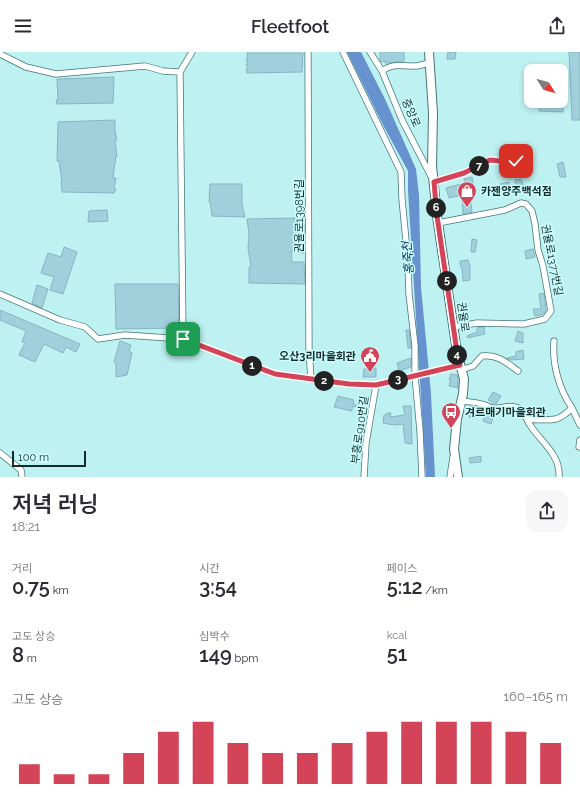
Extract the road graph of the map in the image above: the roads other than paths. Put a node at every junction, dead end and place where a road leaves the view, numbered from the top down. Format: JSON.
{"nodes":[{"id":1,"x":192,"y":52,"type":"edge"},
{"id":2,"x":308,"y":52,"type":"edge"},
{"id":3,"x":343,"y":52,"type":"edge"},
{"id":4,"x":370,"y":52,"type":"edge"},
{"id":5,"x":429,"y":52,"type":"edge"},
{"id":6,"x":0,"y":54,"type":"edge"},
{"id":7,"x":430,"y":63,"type":"junction"},
{"id":8,"x":382,"y":71,"type":"junction"},
{"id":9,"x":180,"y":72,"type":"junction"},
{"id":10,"x":516,"y":161,"type":"dead end"},
{"id":11,"x":434,"y":182,"type":"junction"},
{"id":12,"x":438,"y":223,"type":"junction"},
{"id":13,"x":0,"y":294,"type":"edge"},
{"id":14,"x":453,"y":327,"type":"junction"},
{"id":15,"x":183,"y":339,"type":"junction"},
{"id":16,"x":554,"y":341,"type":"dead end"},
{"id":17,"x":461,"y":367,"type":"junction"},
{"id":18,"x":518,"y":371,"type":"dead end"},
{"id":19,"x":415,"y":376,"type":"junction"},
{"id":20,"x":311,"y":379,"type":"junction"},
{"id":21,"x":376,"y":385,"type":"junction"},
{"id":22,"x":461,"y":401,"type":"junction"},
{"id":23,"x":572,"y":408,"type":"junction"},
{"id":24,"x":527,"y":419,"type":"junction"},
{"id":25,"x":580,"y":425,"type":"edge"},
{"id":26,"x":580,"y":440,"type":"edge"},
{"id":27,"x":579,"y":447,"type":"dead end"},
{"id":28,"x":0,"y":453,"type":"edge"},
{"id":29,"x":454,"y":454,"type":"junction"},
{"id":30,"x":22,"y":477,"type":"edge"},
{"id":31,"x":364,"y":477,"type":"edge"},
{"id":32,"x":422,"y":477,"type":"edge"},
{"id":33,"x":450,"y":477,"type":"edge"},
{"id":34,"x":458,"y":477,"type":"edge"},
{"id":35,"x":559,"y":477,"type":"edge"}],
"edges":[{"from":1,"to":9,"type":"street"},
{"from":2,"to":20,"type":"street","name":"권율로1398번길"},
{"from":3,"to":19,"type":"street"},
{"from":4,"to":8,"type":"street","name":"중앙로"},
{"from":5,"to":7,"type":"main road","name":"권율로"},
{"from":6,"to":9,"type":"street"},
{"from":7,"to":8,"type":"street"},
{"from":7,"to":11,"type":"main road","name":"권율로"},
{"from":8,"to":11,"type":"street","name":"중앙로"},
{"from":9,"to":15,"type":"street"},
{"from":10,"to":11,"type":"street"},
{"from":11,"to":12,"type":"main road","name":"권율로"},
{"from":12,"to":14,"type":"main road","name":"권율로"},
{"from":12,"to":14,"type":"street","name":"권율로1377번길"},
{"from":13,"to":15,"type":"street"},
{"from":14,"to":17,"type":"main road","name":"권율로"},
{"from":15,"to":20,"type":"street"},
{"from":16,"to":23,"type":"street"},
{"from":17,"to":18,"type":"street"},
{"from":17,"to":19,"type":"street"},
{"from":17,"to":22,"type":"main road","name":"권율로"},
{"from":19,"to":21,"type":"street"},
{"from":19,"to":32,"type":"street"},
{"from":20,"to":21,"type":"street"},
{"from":21,"to":31,"type":"street","name":"부흥로910번길"},
{"from":22,"to":24,"type":"street"},
{"from":22,"to":29,"type":"main road","name":"권율로"},
{"from":23,"to":24,"type":"street"},
{"from":23,"to":25,"type":"street"},
{"from":24,"to":35,"type":"street"},
{"from":26,"to":27,"type":"street"},
{"from":28,"to":30,"type":"street"},
{"from":29,"to":33,"type":"street"},
{"from":29,"to":34,"type":"main road","name":"권율로"}]}
